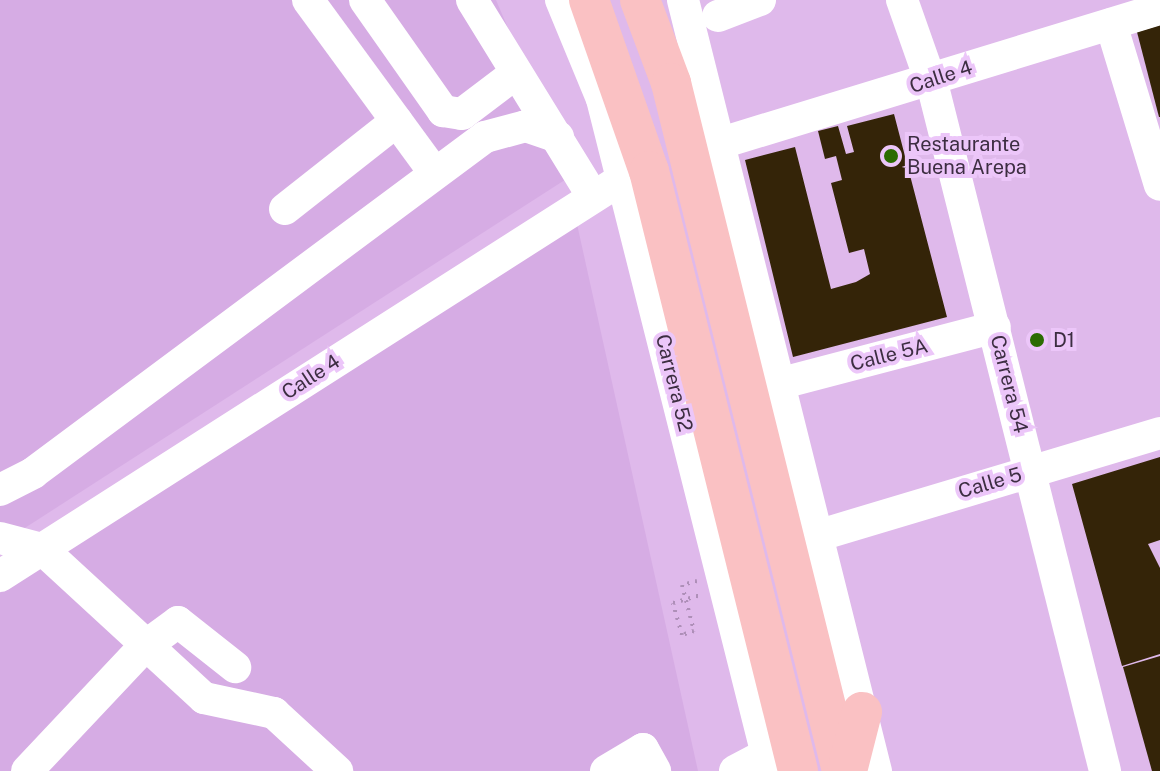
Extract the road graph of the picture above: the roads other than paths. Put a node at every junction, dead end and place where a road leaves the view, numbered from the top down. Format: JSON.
{"nodes":[{"id":1,"x":308,"y":0,"type":"edge"},
{"id":2,"x":365,"y":0,"type":"edge"},
{"id":3,"x":472,"y":0,"type":"edge"},
{"id":4,"x":561,"y":0,"type":"edge"},
{"id":5,"x":589,"y":0,"type":"edge"},
{"id":6,"x":640,"y":0,"type":"edge"},
{"id":7,"x":683,"y":0,"type":"edge"},
{"id":8,"x":760,"y":0,"type":"edge"},
{"id":9,"x":902,"y":0,"type":"edge"},
{"id":10,"x":1160,"y":9,"type":"edge"},
{"id":11,"x":718,"y":16,"type":"dead end"},
{"id":12,"x":1111,"y":24,"type":"junction"},
{"id":13,"x":929,"y":79,"type":"junction"},
{"id":14,"x":521,"y":80,"type":"junction"},
{"id":15,"x":397,"y":121,"type":"junction"},
{"id":16,"x":493,"y":133,"type":"junction"},
{"id":17,"x":558,"y":137,"type":"junction"},
{"id":18,"x":721,"y":143,"type":"junction"},
{"id":19,"x":434,"y":172,"type":"junction"},
{"id":20,"x":622,"y":179,"type":"junction"},
{"id":21,"x":1160,"y":185,"type":"edge"},
{"id":22,"x":593,"y":197,"type":"junction"},
{"id":23,"x":285,"y":209,"type":"dead end"},
{"id":24,"x":995,"y":327,"type":"junction"},
{"id":25,"x":782,"y":383,"type":"junction"},
{"id":26,"x":1160,"y":433,"type":"edge"},
{"id":27,"x":1031,"y":471,"type":"junction"},
{"id":28,"x":0,"y":490,"type":"edge"},
{"id":29,"x":820,"y":535,"type":"junction"},
{"id":30,"x":0,"y":538,"type":"edge"},
{"id":31,"x":42,"y":549,"type":"junction"},
{"id":32,"x":0,"y":576,"type":"edge"},
{"id":33,"x":144,"y":647,"type":"junction"},
{"id":34,"x":235,"y":667,"type":"dead end"},
{"id":35,"x":862,"y":712,"type":"junction"},
{"id":36,"x":779,"y":765,"type":"edge"},
{"id":37,"x":27,"y":771,"type":"edge"},
{"id":38,"x":337,"y":771,"type":"edge"},
{"id":39,"x":606,"y":771,"type":"edge"},
{"id":40,"x":655,"y":771,"type":"edge"},
{"id":41,"x":735,"y":771,"type":"edge"},
{"id":42,"x":844,"y":771,"type":"edge"},
{"id":43,"x":876,"y":771,"type":"edge"},
{"id":44,"x":1105,"y":771,"type":"edge"}],
"edges":[{"from":1,"to":15,"type":"street"},
{"from":2,"to":14,"type":"street"},
{"from":3,"to":14,"type":"street"},
{"from":4,"to":20,"type":"street","name":"Carrera 52"},
{"from":5,"to":36,"type":"main road","name":"Carrera 52"},
{"from":6,"to":42,"type":"main road"},
{"from":7,"to":18,"type":"street"},
{"from":8,"to":11,"type":"street"},
{"from":9,"to":13,"type":"street","name":"Carrera 54"},
{"from":10,"to":12,"type":"street","name":"Calle 4"},
{"from":12,"to":13,"type":"street","name":"Calle 4"},
{"from":12,"to":21,"type":"street"},
{"from":13,"to":18,"type":"street","name":"Calle 4"},
{"from":13,"to":24,"type":"street","name":"Carrera 54"},
{"from":14,"to":16,"type":"street"},
{"from":14,"to":17,"type":"street"},
{"from":15,"to":19,"type":"street"},
{"from":15,"to":23,"type":"street"},
{"from":16,"to":17,"type":"street"},
{"from":16,"to":19,"type":"street"},
{"from":17,"to":22,"type":"street"},
{"from":18,"to":25,"type":"street"},
{"from":19,"to":28,"type":"street"},
{"from":20,"to":22,"type":"street","name":"Calle 4"},
{"from":20,"to":36,"type":"street","name":"Carrera 52"},
{"from":22,"to":31,"type":"street","name":"Calle 4"},
{"from":24,"to":25,"type":"street","name":"Calle 5A"},
{"from":24,"to":27,"type":"street","name":"Carrera 54"},
{"from":25,"to":29,"type":"street"},
{"from":26,"to":27,"type":"street","name":"Calle 5"},
{"from":27,"to":29,"type":"street","name":"Calle 5"},
{"from":27,"to":44,"type":"street","name":"Carrera 54"},
{"from":29,"to":35,"type":"street"},
{"from":30,"to":31,"type":"street"},
{"from":31,"to":32,"type":"street","name":"Calle 4"},
{"from":31,"to":33,"type":"street"},
{"from":33,"to":34,"type":"street"},
{"from":33,"to":37,"type":"street"},
{"from":33,"to":38,"type":"street"},
{"from":35,"to":42,"type":"main road"},
{"from":35,"to":43,"type":"street"},
{"from":36,"to":41,"type":"street"},
{"from":39,"to":40,"type":"street"}]}
